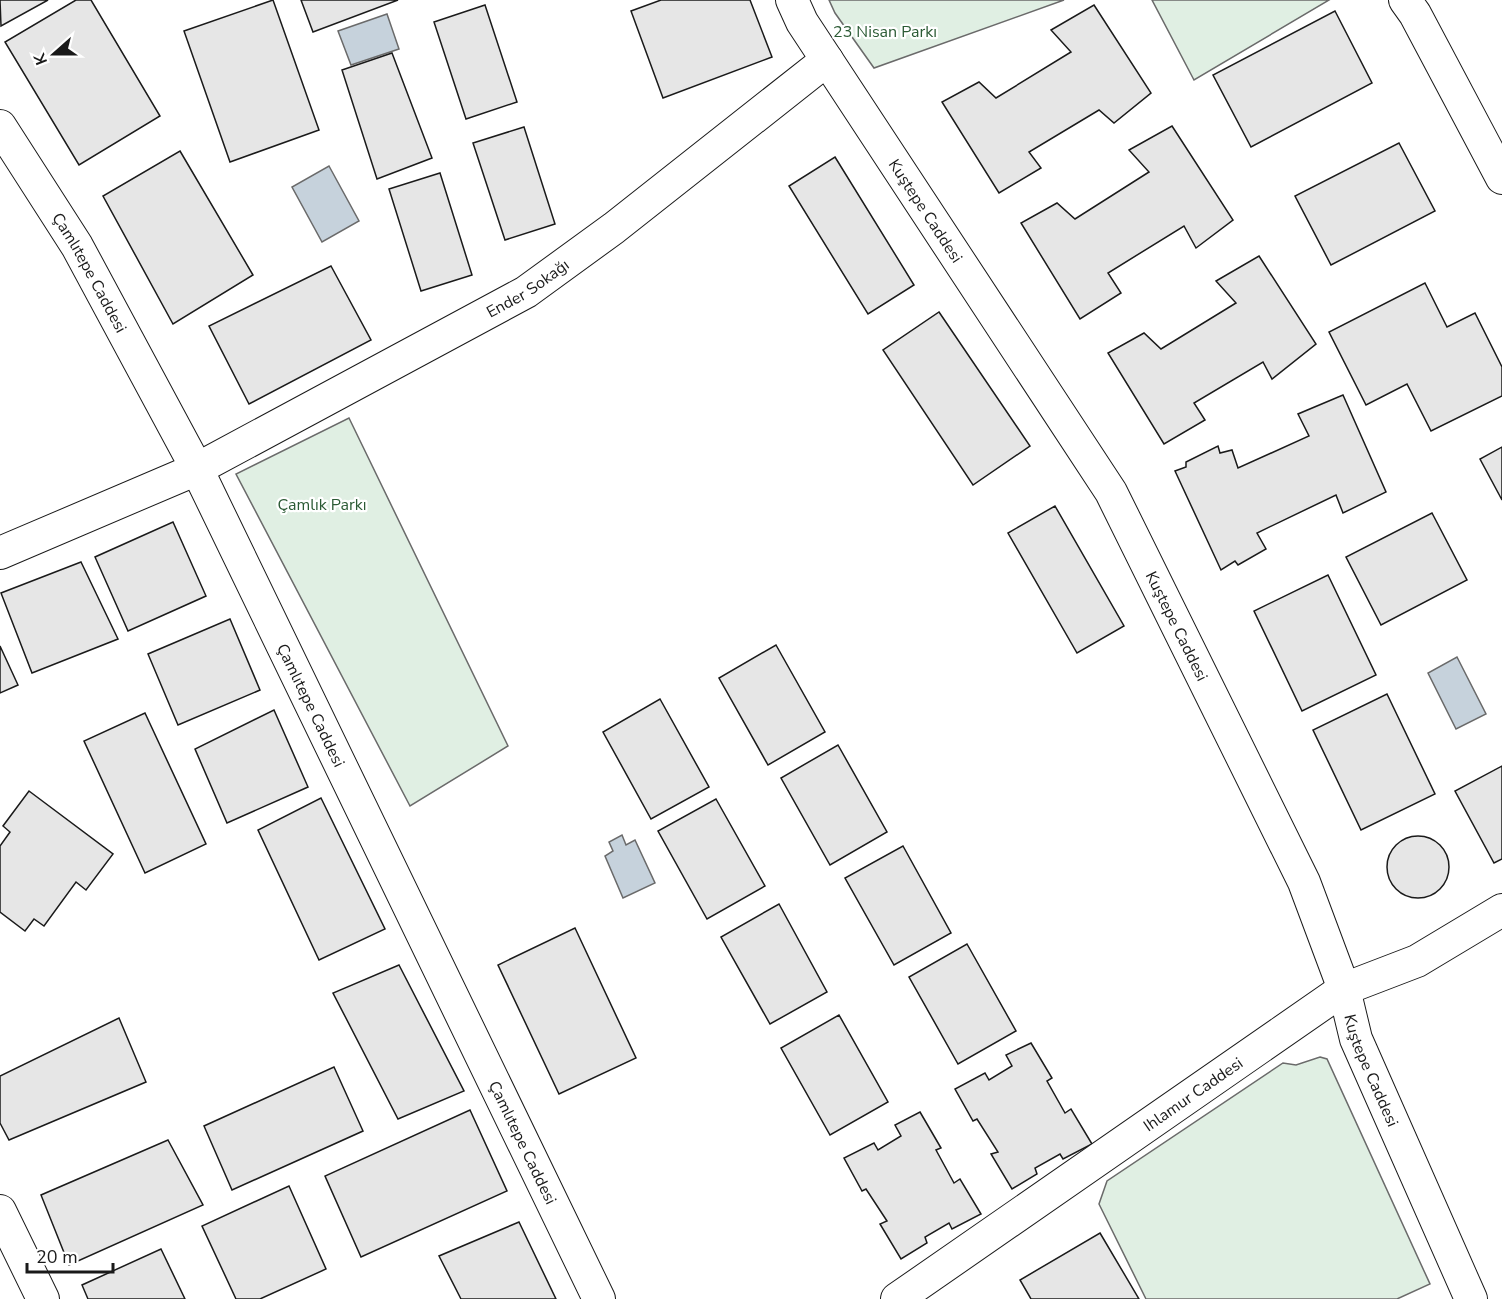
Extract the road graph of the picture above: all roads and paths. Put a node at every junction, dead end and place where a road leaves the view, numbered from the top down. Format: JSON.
{"nodes":[{"id":1,"x":792,"y":0,"type":"edge"},
{"id":2,"x":1405,"y":0,"type":"edge"},
{"id":3,"x":827,"y":60,"type":"junction"},
{"id":4,"x":0,"y":126,"type":"edge"},
{"id":5,"x":1502,"y":178,"type":"edge"},
{"id":6,"x":197,"y":469,"type":"junction"},
{"id":7,"x":0,"y":553,"type":"edge"},
{"id":8,"x":1502,"y":910,"type":"edge"},
{"id":9,"x":1344,"y":989,"type":"junction"},
{"id":10,"x":0,"y":1211,"type":"edge"},
{"id":11,"x":43,"y":1299,"type":"edge"},
{"id":12,"x":598,"y":1299,"type":"edge"},
{"id":13,"x":897,"y":1299,"type":"edge"},
{"id":14,"x":1471,"y":1299,"type":"edge"}],
"edges":[{"from":1,"to":3,"type":"street","name":"Kuştepe Caddesi"},
{"from":2,"to":5,"type":"street"},
{"from":3,"to":6,"type":"street","name":"Ender Sokağı"},
{"from":3,"to":9,"type":"street","name":"Kuştepe Caddesi"},
{"from":4,"to":6,"type":"street","name":"Çamlıtepe Caddesi"},
{"from":6,"to":7,"type":"street","name":"Ender Sokağı"},
{"from":6,"to":12,"type":"street","name":"Çamlıtepe Caddesi"},
{"from":8,"to":9,"type":"street","name":"Ihlamur Caddesi"},
{"from":9,"to":13,"type":"street","name":"Ihlamur Caddesi"},
{"from":9,"to":14,"type":"street","name":"Kuştepe Caddesi"},
{"from":10,"to":11,"type":"street"}]}
